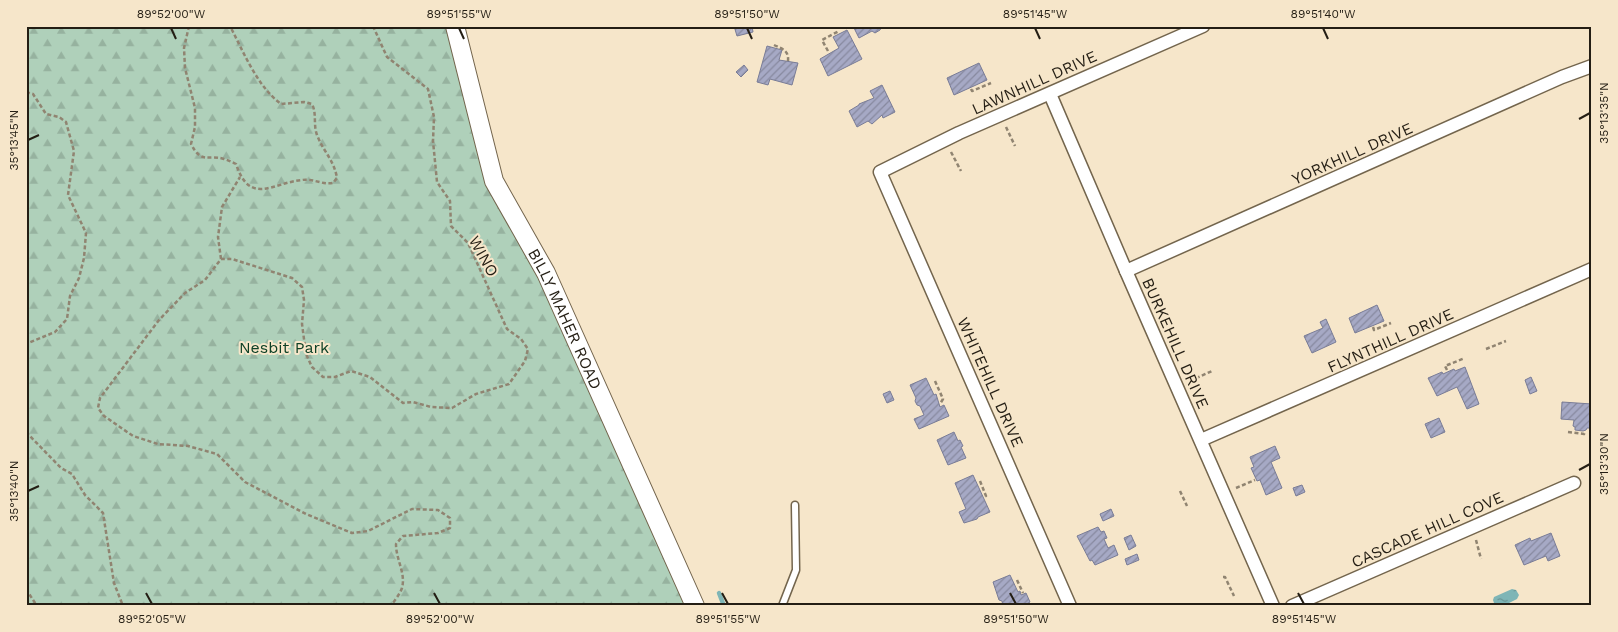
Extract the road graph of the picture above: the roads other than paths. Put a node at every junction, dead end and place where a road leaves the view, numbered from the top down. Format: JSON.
{"nodes":[{"id":1,"x":455,"y":26,"type":"edge"},
{"id":2,"x":1203,"y":26,"type":"edge"},
{"id":3,"x":1186,"y":30,"type":"edge"},
{"id":4,"x":1592,"y":66,"type":"edge"},
{"id":5,"x":1050,"y":94,"type":"junction"},
{"id":6,"x":880,"y":172,"type":"joint"},
{"id":7,"x":1592,"y":269,"type":"edge"},
{"id":8,"x":1126,"y":271,"type":"junction"},
{"id":9,"x":1201,"y":440,"type":"junction"},
{"id":10,"x":1574,"y":483,"type":"dead end"},
{"id":11,"x":795,"y":505,"type":"dead end"},
{"id":12,"x":695,"y":606,"type":"edge"},
{"id":13,"x":782,"y":606,"type":"edge"},
{"id":14,"x":1070,"y":606,"type":"edge"},
{"id":15,"x":1274,"y":606,"type":"edge"},
{"id":16,"x":1292,"y":606,"type":"edge"}],
"edges":[{"from":1,"to":12,"type":"main road","name":"BILLY MAHER ROAD"},
{"from":2,"to":3,"type":"street","name":"LAWNHILL DRIVE"},
{"from":3,"to":5,"type":"street","name":"LAWNHILL DRIVE"},
{"from":4,"to":8,"type":"street","name":"YORKHILL DRIVE"},
{"from":5,"to":6,"type":"street","name":"LAWNHILL DRIVE"},
{"from":5,"to":8,"type":"street","name":"BURKEHILL DRIVE"},
{"from":6,"to":14,"type":"street","name":"WHITEHILL DRIVE"},
{"from":7,"to":9,"type":"street","name":"FLYNTHILL DRIVE"},
{"from":8,"to":9,"type":"street","name":"BURKEHILL DRIVE"},
{"from":9,"to":15,"type":"street","name":"BURKEHILL DRIVE"},
{"from":10,"to":16,"type":"street","name":"CASCADE HILL COVE"},
{"from":11,"to":13,"type":"lane"}]}
